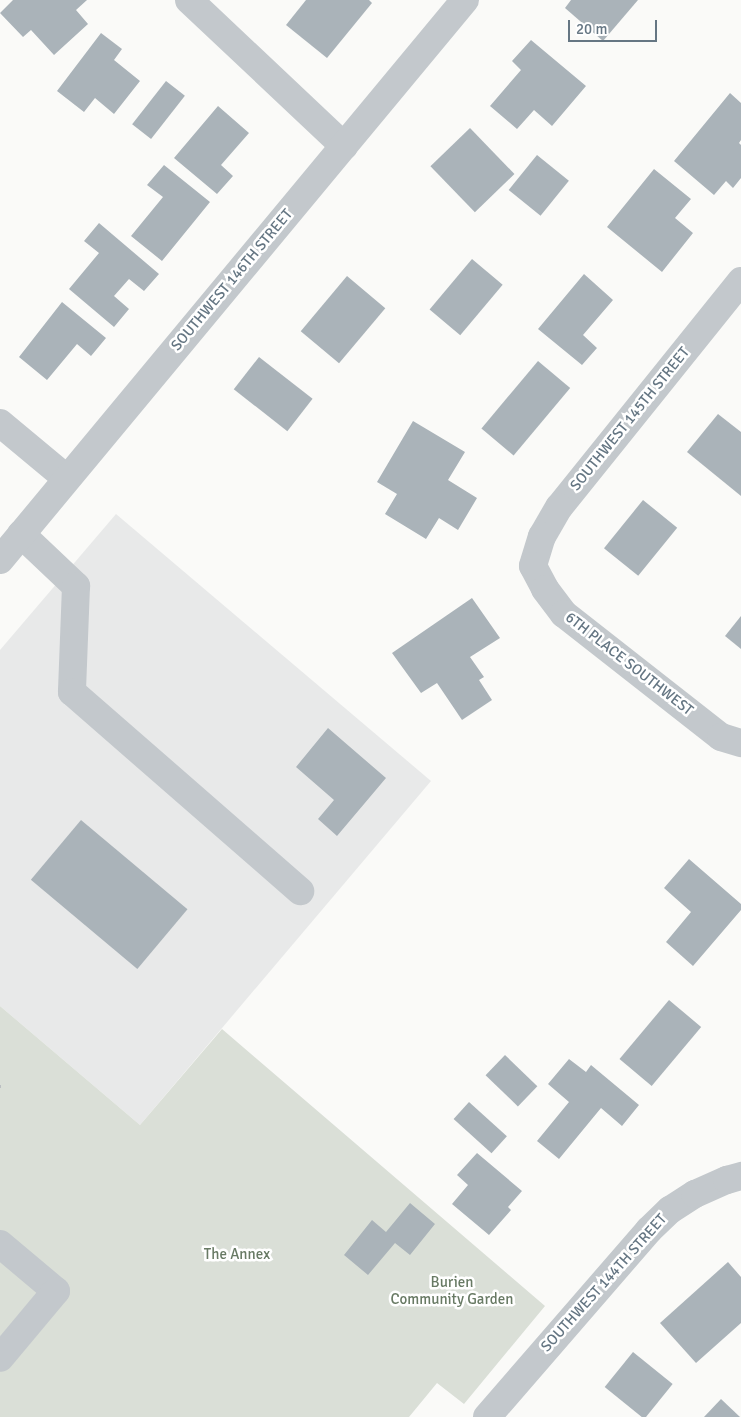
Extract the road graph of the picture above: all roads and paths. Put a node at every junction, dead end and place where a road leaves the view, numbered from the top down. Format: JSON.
{"nodes":[{"id":1,"x":189,"y":0,"type":"edge"},
{"id":2,"x":465,"y":0,"type":"edge"},
{"id":3,"x":344,"y":146,"type":"junction"},
{"id":4,"x":741,"y":281,"type":"edge"},
{"id":5,"x":0,"y":423,"type":"edge"},
{"id":6,"x":66,"y":478,"type":"junction"},
{"id":7,"x":21,"y":534,"type":"junction"},
{"id":8,"x":0,"y":560,"type":"edge"},
{"id":9,"x":533,"y":566,"type":"joint"},
{"id":10,"x":741,"y":743,"type":"edge"},
{"id":11,"x":300,"y":891,"type":"dead end"},
{"id":12,"x":741,"y":1176,"type":"edge"},
{"id":13,"x":0,"y":1244,"type":"edge"},
{"id":14,"x":0,"y":1358,"type":"edge"},
{"id":15,"x":487,"y":1417,"type":"edge"}],
"edges":[{"from":1,"to":3,"type":"street"},
{"from":2,"to":3,"type":"street","name":"SOUTHWEST 146TH STREET"},
{"from":3,"to":6,"type":"street","name":"SOUTHWEST 146TH STREET"},
{"from":4,"to":9,"type":"street","name":"SOUTHWEST 145TH STREET"},
{"from":5,"to":6,"type":"street"},
{"from":6,"to":7,"type":"street","name":"SOUTHWEST 146TH STREET"},
{"from":7,"to":8,"type":"street","name":"SOUTHWEST 146TH STREET"},
{"from":7,"to":11,"type":"street"},
{"from":9,"to":10,"type":"street","name":"6TH PLACE SOUTHWEST"},
{"from":12,"to":15,"type":"street","name":"SOUTHWEST 144TH STREET"},
{"from":13,"to":14,"type":"street"}]}
